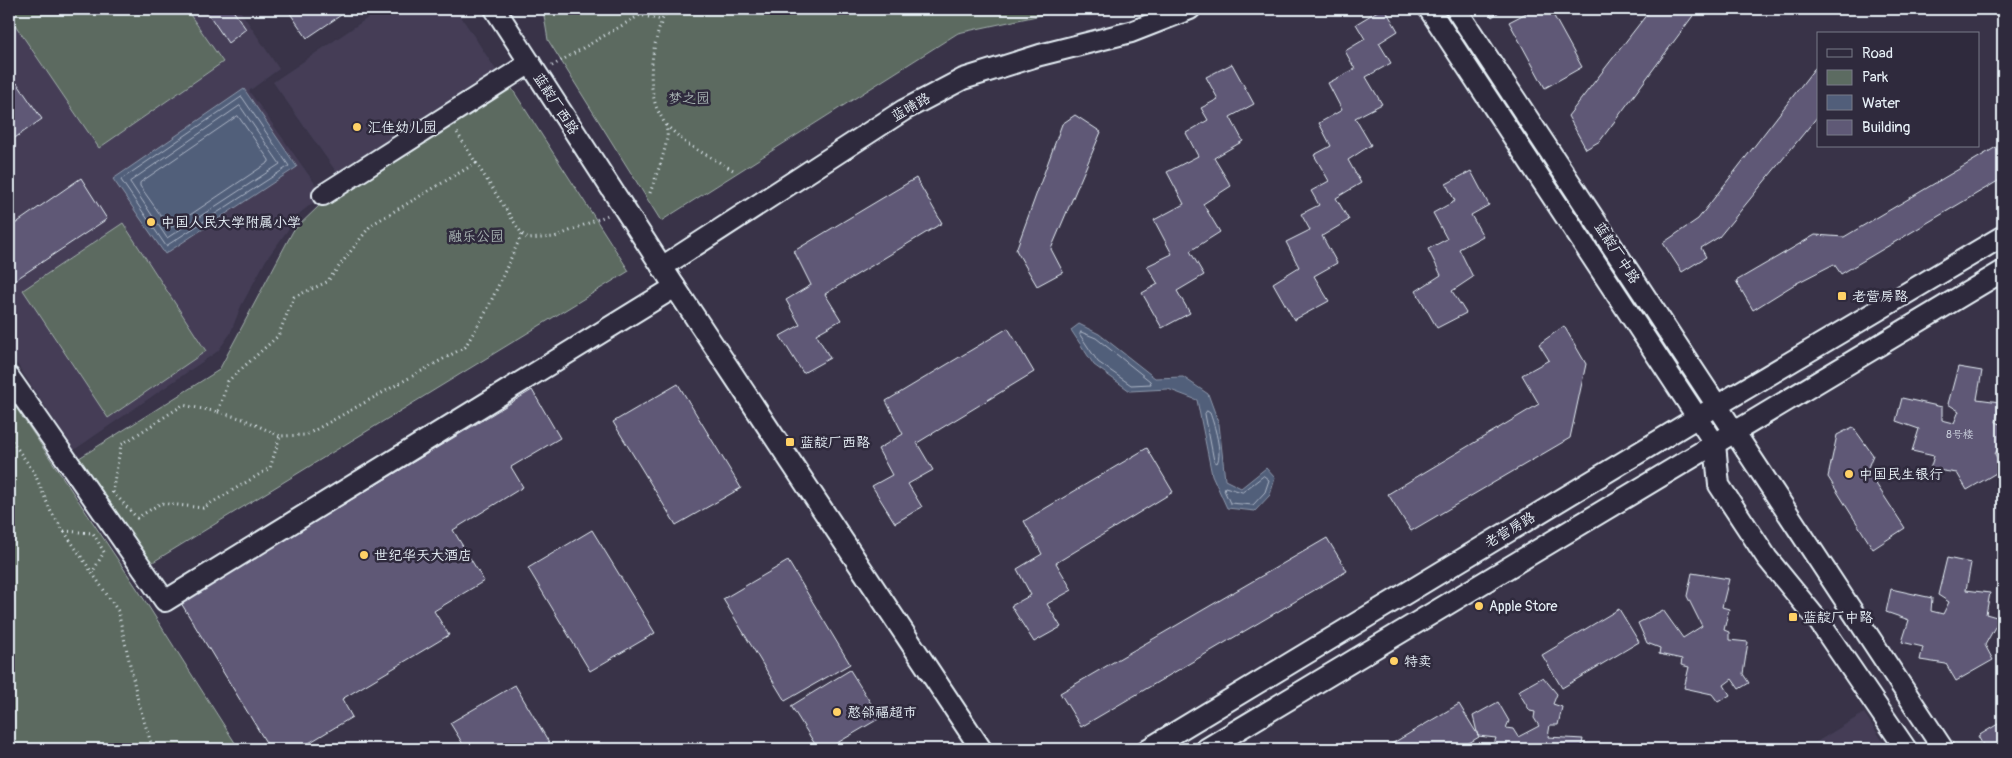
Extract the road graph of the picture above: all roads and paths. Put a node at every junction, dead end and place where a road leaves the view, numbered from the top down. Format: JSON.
{"nodes":[{"id":1,"x":494,"y":9,"type":"edge"},
{"id":2,"x":668,"y":9,"type":"edge"},
{"id":3,"x":1091,"y":9,"type":"edge"},
{"id":4,"x":1102,"y":9,"type":"edge"},
{"id":5,"x":1190,"y":9,"type":"edge"},
{"id":6,"x":1429,"y":9,"type":"edge"},
{"id":7,"x":1456,"y":9,"type":"edge"},
{"id":8,"x":662,"y":20,"type":"junction"},
{"id":9,"x":534,"y":69,"type":"junction"},
{"id":10,"x":452,"y":124,"type":"dead end"},
{"id":11,"x":666,"y":125,"type":"junction"},
{"id":12,"x":476,"y":163,"type":"junction"},
{"id":13,"x":733,"y":170,"type":"dead end"},
{"id":14,"x":650,"y":193,"type":"dead end"},
{"id":15,"x":323,"y":195,"type":"dead end"},
{"id":16,"x":624,"y":210,"type":"junction"},
{"id":17,"x":522,"y":234,"type":"junction"},
{"id":18,"x":2003,"y":236,"type":"edge"},
{"id":19,"x":662,"y":267,"type":"junction"},
{"id":20,"x":2003,"y":271,"type":"edge"},
{"id":21,"x":675,"y":287,"type":"junction"},
{"id":22,"x":9,"y":377,"type":"edge"},
{"id":23,"x":1718,"y":405,"type":"junction"},
{"id":24,"x":218,"y":412,"type":"junction"},
{"id":25,"x":1698,"y":417,"type":"junction"},
{"id":26,"x":1736,"y":432,"type":"junction"},
{"id":27,"x":280,"y":436,"type":"junction"},
{"id":28,"x":9,"y":437,"type":"edge"},
{"id":29,"x":1715,"y":444,"type":"junction"},
{"id":30,"x":105,"y":498,"type":"junction"},
{"id":31,"x":64,"y":531,"type":"junction"},
{"id":32,"x":92,"y":572,"type":"junction"},
{"id":33,"x":153,"y":749,"type":"edge"},
{"id":34,"x":981,"y":749,"type":"edge"},
{"id":35,"x":1148,"y":749,"type":"edge"},
{"id":36,"x":1206,"y":749,"type":"edge"},
{"id":37,"x":1906,"y":749,"type":"edge"},
{"id":38,"x":1943,"y":749,"type":"edge"}],
"edges":[{"from":1,"to":9,"type":"street","name":"蓝靛厂西路"},
{"from":2,"to":8,"type":"path"},
{"from":3,"to":4,"type":"path"},
{"from":5,"to":19,"type":"street","name":"蓝晴路"},
{"from":6,"to":25,"type":"street","name":"蓝靛厂中路"},
{"from":7,"to":23,"type":"street","name":"蓝靛厂中路"},
{"from":8,"to":9,"type":"path"},
{"from":8,"to":11,"type":"path"},
{"from":9,"to":15,"type":"street"},
{"from":9,"to":16,"type":"street","name":"蓝靛厂西路"},
{"from":10,"to":12,"type":"path"},
{"from":11,"to":13,"type":"path"},
{"from":11,"to":14,"type":"path"},
{"from":12,"to":17,"type":"path"},
{"from":12,"to":24,"type":"path"},
{"from":16,"to":17,"type":"path"},
{"from":16,"to":19,"type":"street","name":"蓝靛厂西路"},
{"from":17,"to":27,"type":"path"},
{"from":18,"to":23,"type":"street","name":"老营房路"},
{"from":19,"to":21,"type":"street","name":"蓝靛厂西路"},
{"from":20,"to":26,"type":"street"},
{"from":21,"to":30,"type":"street"},
{"from":21,"to":34,"type":"street","name":"蓝靛厂西路"},
{"from":22,"to":30,"type":"street"},
{"from":23,"to":25,"type":"street","name":"老营房路"},
{"from":23,"to":26,"type":"street","name":"蓝靛厂中路"},
{"from":24,"to":27,"type":"path"},
{"from":24,"to":30,"type":"path"},
{"from":25,"to":29,"type":"street","name":"蓝靛厂中路"},
{"from":25,"to":35,"type":"street","name":"老营房路"},
{"from":26,"to":29,"type":"street"},
{"from":26,"to":38,"type":"street","name":"蓝靛厂中路"},
{"from":27,"to":30,"type":"path"},
{"from":28,"to":31,"type":"path"},
{"from":29,"to":36,"type":"street"},
{"from":29,"to":37,"type":"street","name":"蓝靛厂中路"},
{"from":31,"to":32,"type":"path"},
{"from":31,"to":32,"type":"path"},
{"from":32,"to":33,"type":"path"}]}
